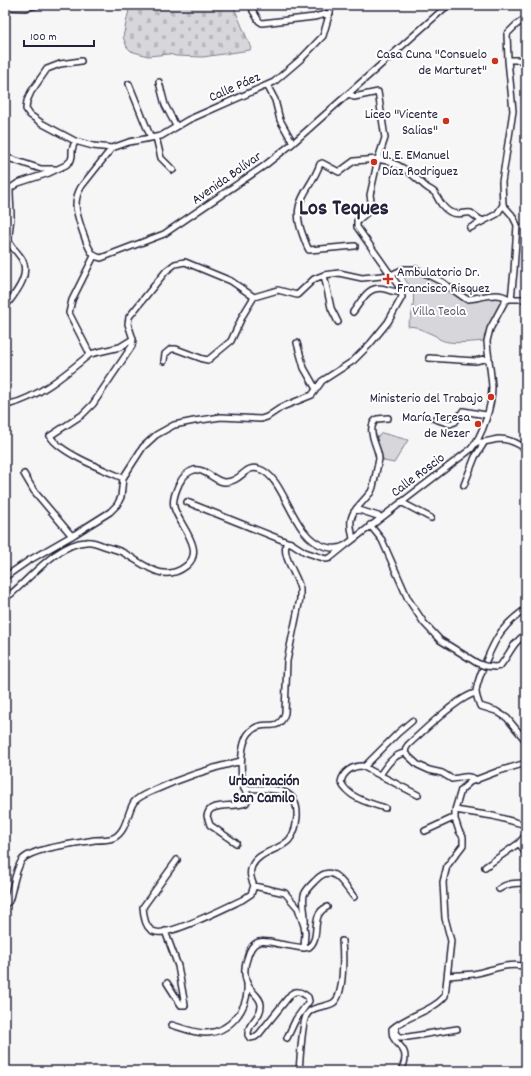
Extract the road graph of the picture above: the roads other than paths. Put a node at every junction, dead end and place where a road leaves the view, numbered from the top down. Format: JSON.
{"nodes":[{"id":1,"x":37,"y":5,"type":"edge"},
{"id":2,"x":332,"y":5,"type":"edge"},
{"id":3,"x":448,"y":5,"type":"edge"},
{"id":4,"x":5,"y":7,"type":"edge"},
{"id":5,"x":253,"y":10,"type":"dead end"},
{"id":6,"x":330,"y":13,"type":"junction"},
{"id":7,"x":526,"y":18,"type":"edge"},
{"id":8,"x":508,"y":60,"type":"junction"},
{"id":9,"x":526,"y":60,"type":"edge"},
{"id":10,"x":81,"y":61,"type":"dead end"},
{"id":11,"x":159,"y":82,"type":"dead end"},
{"id":12,"x":129,"y":84,"type":"dead end"},
{"id":13,"x":267,"y":85,"type":"junction"},
{"id":14,"x":348,"y":93,"type":"junction"},
{"id":15,"x":176,"y":126,"type":"junction"},
{"id":16,"x":153,"y":138,"type":"junction"},
{"id":17,"x":75,"y":140,"type":"junction"},
{"id":18,"x":293,"y":143,"type":"junction"},
{"id":19,"x":112,"y":148,"type":"junction"},
{"id":20,"x":5,"y":157,"type":"edge"},
{"id":21,"x":378,"y":159,"type":"junction"},
{"id":22,"x":58,"y":168,"type":"junction"},
{"id":23,"x":173,"y":170,"type":"dead end"},
{"id":24,"x":8,"y":191,"type":"edge"},
{"id":25,"x":503,"y":205,"type":"junction"},
{"id":26,"x":484,"y":221,"type":"junction"},
{"id":27,"x":470,"y":228,"type":"dead end"},
{"id":28,"x":355,"y":246,"type":"dead end"},
{"id":29,"x":94,"y":256,"type":"junction"},
{"id":30,"x":324,"y":275,"type":"junction"},
{"id":31,"x":391,"y":275,"type":"junction"},
{"id":32,"x":401,"y":291,"type":"junction"},
{"id":33,"x":13,"y":296,"type":"junction"},
{"id":34,"x":254,"y":297,"type":"junction"},
{"id":35,"x":510,"y":299,"type":"junction"},
{"id":36,"x":526,"y":299,"type":"edge"},
{"id":37,"x":5,"y":301,"type":"edge"},
{"id":38,"x":5,"y":307,"type":"edge"},
{"id":39,"x":352,"y":312,"type":"dead end"},
{"id":40,"x":338,"y":322,"type":"dead end"},
{"id":41,"x":133,"y":340,"type":"junction"},
{"id":42,"x":297,"y":343,"type":"dead end"},
{"id":43,"x":90,"y":354,"type":"junction"},
{"id":44,"x":429,"y":358,"type":"dead end"},
{"id":45,"x":489,"y":358,"type":"junction"},
{"id":46,"x":164,"y":361,"type":"dead end"},
{"id":47,"x":316,"y":388,"type":"junction"},
{"id":48,"x":10,"y":404,"type":"dead end"},
{"id":49,"x":486,"y":415,"type":"junction"},
{"id":50,"x":388,"y":418,"type":"dead end"},
{"id":51,"x":435,"y":419,"type":"dead end"},
{"id":52,"x":477,"y":442,"type":"junction"},
{"id":53,"x":484,"y":443,"type":"junction"},
{"id":54,"x":526,"y":449,"type":"edge"},
{"id":55,"x":24,"y":474,"type":"dead end"},
{"id":56,"x":123,"y":478,"type":"junction"},
{"id":57,"x":464,"y":485,"type":"dead end"},
{"id":58,"x":187,"y":502,"type":"dead end"},
{"id":59,"x":401,"y":502,"type":"junction"},
{"id":60,"x":356,"y":509,"type":"junction"},
{"id":61,"x":381,"y":517,"type":"junction"},
{"id":62,"x":431,"y":518,"type":"dead end"},
{"id":63,"x":370,"y":525,"type":"junction"},
{"id":64,"x":72,"y":536,"type":"junction"},
{"id":65,"x":353,"y":539,"type":"junction"},
{"id":66,"x":287,"y":542,"type":"junction"},
{"id":67,"x":346,"y":545,"type":"junction"},
{"id":68,"x":5,"y":577,"type":"edge"},
{"id":69,"x":5,"y":598,"type":"edge"},
{"id":70,"x":526,"y":609,"type":"edge"},
{"id":71,"x":526,"y":634,"type":"edge"},
{"id":72,"x":476,"y":694,"type":"junction"},
{"id":73,"x":412,"y":721,"type":"dead end"},
{"id":74,"x":526,"y":741,"type":"edge"},
{"id":75,"x":405,"y":753,"type":"junction"},
{"id":76,"x":241,"y":761,"type":"junction"},
{"id":77,"x":526,"y":763,"type":"edge"},
{"id":78,"x":364,"y":766,"type":"junction"},
{"id":79,"x":380,"y":775,"type":"junction"},
{"id":80,"x":477,"y":780,"type":"junction"},
{"id":81,"x":244,"y":789,"type":"junction"},
{"id":82,"x":418,"y":795,"type":"dead end"},
{"id":83,"x":385,"y":808,"type":"dead end"},
{"id":84,"x":455,"y":810,"type":"junction"},
{"id":85,"x":455,"y":818,"type":"junction"},
{"id":86,"x":526,"y":825,"type":"edge"},
{"id":87,"x":425,"y":831,"type":"dead end"},
{"id":88,"x":526,"y":834,"type":"edge"},
{"id":89,"x":236,"y":843,"type":"dead end"},
{"id":90,"x":519,"y":843,"type":"junction"},
{"id":91,"x":526,"y":854,"type":"edge"},
{"id":92,"x":177,"y":860,"type":"dead end"},
{"id":93,"x":485,"y":866,"type":"dead end"},
{"id":94,"x":526,"y":883,"type":"edge"},
{"id":95,"x":254,"y":886,"type":"junction"},
{"id":96,"x":498,"y":889,"type":"dead end"},
{"id":97,"x":354,"y":897,"type":"dead end"},
{"id":98,"x":5,"y":904,"type":"edge"},
{"id":99,"x":327,"y":907,"type":"dead end"},
{"id":100,"x":304,"y":926,"type":"junction"},
{"id":101,"x":165,"y":932,"type":"junction"},
{"id":102,"x":342,"y":940,"type":"dead end"},
{"id":103,"x":304,"y":948,"type":"junction"},
{"id":104,"x":526,"y":966,"type":"edge"},
{"id":105,"x":448,"y":976,"type":"junction"},
{"id":106,"x":167,"y":983,"type":"dead end"},
{"id":107,"x":247,"y":985,"type":"junction"},
{"id":108,"x":172,"y":1025,"type":"dead end"},
{"id":109,"x":396,"y":1026,"type":"junction"},
{"id":110,"x":457,"y":1029,"type":"dead end"},
{"id":111,"x":286,"y":1038,"type":"dead end"},
{"id":112,"x":299,"y":1071,"type":"edge"},
{"id":113,"x":401,"y":1071,"type":"edge"}],
"edges":[{"from":1,"to":4,"type":"street"},
{"from":2,"to":6,"type":"street","name":"Calle Páez"},
{"from":3,"to":14,"type":"street","name":"Avenida Bolívar"},
{"from":5,"to":6,"type":"street"},
{"from":6,"to":13,"type":"street","name":"Calle Páez"},
{"from":7,"to":8,"type":"street"},
{"from":8,"to":9,"type":"street"},
{"from":8,"to":25,"type":"street"},
{"from":10,"to":17,"type":"street"},
{"from":11,"to":15,"type":"street"},
{"from":12,"to":16,"type":"street"},
{"from":13,"to":15,"type":"street","name":"Calle Páez"},
{"from":13,"to":18,"type":"street"},
{"from":14,"to":18,"type":"street","name":"Avenida Bolívar"},
{"from":14,"to":21,"type":"street"},
{"from":15,"to":16,"type":"street","name":"Calle Páez"},
{"from":16,"to":19,"type":"street","name":"Calle Páez"},
{"from":16,"to":23,"type":"street"},
{"from":17,"to":19,"type":"street"},
{"from":17,"to":22,"type":"street"},
{"from":18,"to":29,"type":"street","name":"Avenida Bolívar"},
{"from":19,"to":29,"type":"street"},
{"from":20,"to":22,"type":"street"},
{"from":21,"to":26,"type":"street"},
{"from":21,"to":28,"type":"street"},
{"from":21,"to":31,"type":"street"},
{"from":22,"to":24,"type":"street"},
{"from":24,"to":33,"type":"street"},
{"from":25,"to":26,"type":"street"},
{"from":25,"to":35,"type":"street"},
{"from":26,"to":27,"type":"street"},
{"from":29,"to":43,"type":"street"},
{"from":30,"to":31,"type":"street"},
{"from":30,"to":34,"type":"street"},
{"from":30,"to":40,"type":"street"},
{"from":31,"to":32,"type":"street"},
{"from":31,"to":35,"type":"street"},
{"from":32,"to":39,"type":"street"},
{"from":32,"to":47,"type":"street"},
{"from":33,"to":37,"type":"street"},
{"from":33,"to":38,"type":"street"},
{"from":34,"to":41,"type":"street"},
{"from":34,"to":46,"type":"street"},
{"from":35,"to":36,"type":"street"},
{"from":35,"to":45,"type":"street","name":"Calle Roscio"},
{"from":41,"to":43,"type":"street"},
{"from":41,"to":56,"type":"street"},
{"from":42,"to":47,"type":"street"},
{"from":43,"to":48,"type":"street"},
{"from":44,"to":45,"type":"street"},
{"from":45,"to":49,"type":"street","name":"Calle Roscio"},
{"from":47,"to":56,"type":"street"},
{"from":49,"to":51,"type":"street"},
{"from":49,"to":52,"type":"street","name":"Calle Roscio"},
{"from":50,"to":60,"type":"street"},
{"from":52,"to":53,"type":"street"},
{"from":52,"to":59,"type":"street","name":"Calle Roscio"},
{"from":53,"to":54,"type":"street"},
{"from":53,"to":57,"type":"street"},
{"from":55,"to":64,"type":"street"},
{"from":56,"to":64,"type":"street"},
{"from":58,"to":66,"type":"street"},
{"from":59,"to":61,"type":"street","name":"Calle Roscio"},
{"from":59,"to":62,"type":"street"},
{"from":60,"to":61,"type":"street"},
{"from":60,"to":65,"type":"street"},
{"from":61,"to":63,"type":"street","name":"Calle Roscio"},
{"from":63,"to":65,"type":"street","name":"Calle Roscio"},
{"from":63,"to":71,"type":"street","bridge":true},
{"from":64,"to":68,"type":"street"},
{"from":65,"to":67,"type":"street","name":"Calle Roscio"},
{"from":66,"to":67,"type":"street","name":"Calle Roscio"},
{"from":66,"to":76,"type":"street"},
{"from":67,"to":69,"type":"street"},
{"from":70,"to":72,"type":"street"},
{"from":72,"to":74,"type":"street"},
{"from":72,"to":75,"type":"street"},
{"from":73,"to":78,"type":"street"},
{"from":75,"to":79,"type":"street"},
{"from":75,"to":80,"type":"street"},
{"from":76,"to":81,"type":"street"},
{"from":76,"to":98,"type":"street"},
{"from":77,"to":80,"type":"street"},
{"from":78,"to":79,"type":"street"},
{"from":78,"to":83,"type":"street"},
{"from":79,"to":82,"type":"street"},
{"from":80,"to":84,"type":"street"},
{"from":81,"to":89,"type":"street"},
{"from":81,"to":95,"type":"street"},
{"from":84,"to":85,"type":"street"},
{"from":84,"to":86,"type":"street"},
{"from":85,"to":87,"type":"street"},
{"from":85,"to":105,"type":"street"},
{"from":88,"to":90,"type":"street"},
{"from":90,"to":91,"type":"street"},
{"from":90,"to":93,"type":"street"},
{"from":92,"to":101,"type":"street"},
{"from":94,"to":96,"type":"street"},
{"from":95,"to":100,"type":"street"},
{"from":95,"to":101,"type":"street"},
{"from":97,"to":100,"type":"street"},
{"from":99,"to":103,"type":"street"},
{"from":100,"to":103,"type":"street"},
{"from":101,"to":106,"type":"street"},
{"from":102,"to":112,"type":"street"},
{"from":103,"to":107,"type":"street"},
{"from":104,"to":105,"type":"street"},
{"from":105,"to":109,"type":"street"},
{"from":107,"to":108,"type":"street"},
{"from":107,"to":111,"type":"street"},
{"from":109,"to":110,"type":"street"},
{"from":109,"to":113,"type":"street"}]}
